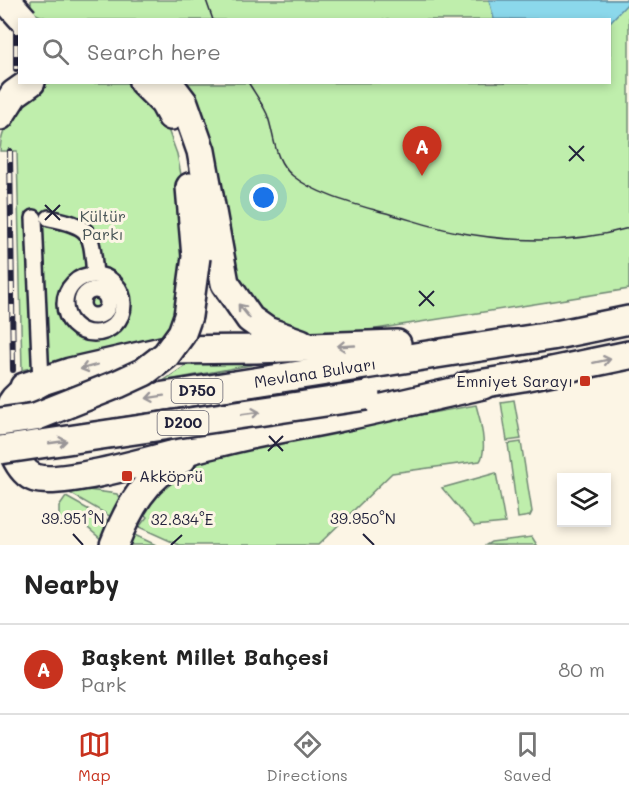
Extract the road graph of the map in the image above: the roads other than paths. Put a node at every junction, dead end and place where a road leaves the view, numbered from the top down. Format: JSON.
{"nodes":[{"id":1,"x":6,"y":0,"type":"edge"},
{"id":2,"x":22,"y":18,"type":"edge"},
{"id":3,"x":28,"y":84,"type":"edge"},
{"id":4,"x":145,"y":84,"type":"edge"},
{"id":5,"x":170,"y":84,"type":"edge"},
{"id":6,"x":0,"y":116,"type":"edge"},
{"id":7,"x":99,"y":280,"type":"junction"},
{"id":8,"x":38,"y":295,"type":"junction"},
{"id":9,"x":66,"y":297,"type":"junction"},
{"id":10,"x":81,"y":301,"type":"junction"},
{"id":11,"x":115,"y":307,"type":"junction"},
{"id":12,"x":91,"y":316,"type":"junction"},
{"id":13,"x":629,"y":320,"type":"edge"},
{"id":14,"x":86,"y":331,"type":"junction"},
{"id":15,"x":551,"y":336,"type":"junction"},
{"id":16,"x":313,"y":348,"type":"junction"},
{"id":17,"x":629,"y":355,"type":"edge"},
{"id":18,"x":41,"y":382,"type":"junction"},
{"id":19,"x":483,"y":385,"type":"junction"},
{"id":20,"x":0,"y":396,"type":"edge"},
{"id":21,"x":35,"y":417,"type":"junction"},
{"id":22,"x":0,"y":422,"type":"edge"},
{"id":23,"x":223,"y":441,"type":"junction"},
{"id":24,"x":0,"y":450,"type":"edge"},
{"id":25,"x":114,"y":545,"type":"edge"}],
"edges":[{"from":1,"to":2,"type":"highway","bridge":true},
{"from":3,"to":6,"type":"highway"},
{"from":4,"to":21,"type":"highway","bridge":true},
{"from":16,"to":5,"type":"highway","one_way":true},
{"from":7,"to":8,"type":"street"},
{"from":7,"to":9,"type":"street"},
{"from":7,"to":10,"type":"street"},
{"from":7,"to":11,"type":"street"},
{"from":8,"to":9,"type":"street"},
{"from":8,"to":18,"type":"street"},
{"from":9,"to":10,"type":"street"},
{"from":9,"to":14,"type":"street"},
{"from":10,"to":12,"type":"street"},
{"from":11,"to":12,"type":"street"},
{"from":11,"to":14,"type":"street"},
{"from":12,"to":14,"type":"street"},
{"from":13,"to":15,"type":"highway","name":"Mevlana Bulvarı"},
{"from":15,"to":16,"type":"highway","one_way":true},
{"from":15,"to":21,"type":"highway","name":"Mevlana Bulvarı","number":"D750","one_way":true,"bridge":true},
{"from":16,"to":18,"type":"highway","one_way":true},
{"from":19,"to":17,"type":"highway","name":"Mevlana Bulvarı","number":"D200","one_way":true},
{"from":18,"to":20,"type":"highway"},
{"from":18,"to":23,"type":"highway"},
{"from":19,"to":23,"type":"highway"},
{"from":24,"to":19,"type":"highway","name":"Mevlana Bulvarı","number":"D200","one_way":true,"bridge":true},
{"from":21,"to":22,"type":"highway","name":"Mevlana Bulvarı","bridge":true},
{"from":23,"to":25,"type":"highway"}]}
